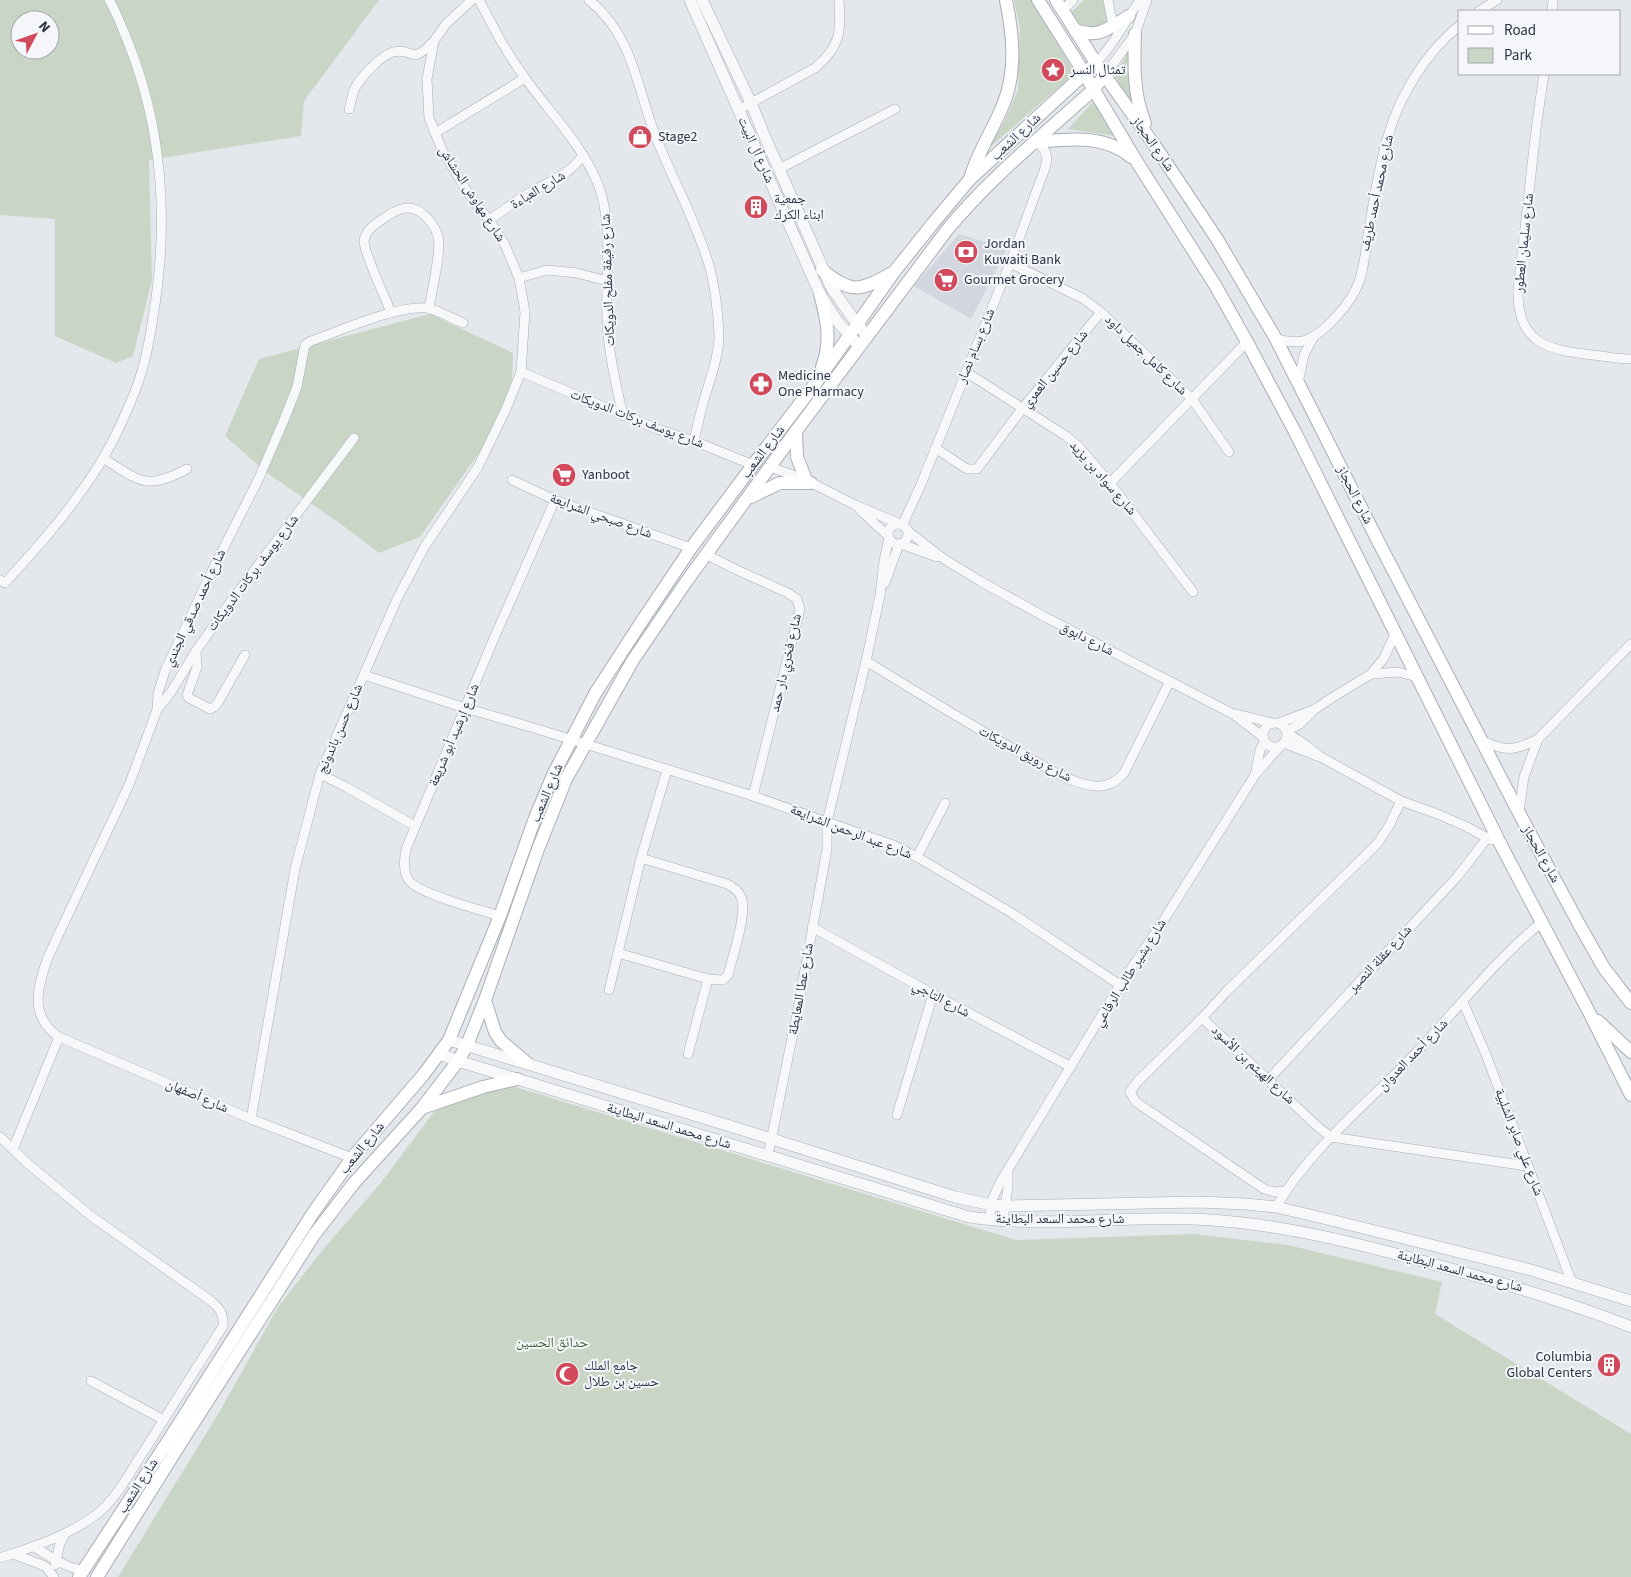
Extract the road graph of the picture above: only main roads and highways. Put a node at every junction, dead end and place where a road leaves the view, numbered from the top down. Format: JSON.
{"nodes":[{"id":1,"x":1006,"y":0,"type":"edge"},
{"id":2,"x":1038,"y":0,"type":"edge"},
{"id":3,"x":1059,"y":5,"type":"edge"},
{"id":4,"x":1129,"y":16,"type":"road end"},
{"id":5,"x":1074,"y":30,"type":"junction"},
{"id":6,"x":1135,"y":34,"type":"road end"},
{"id":7,"x":1096,"y":64,"type":"junction"},
{"id":8,"x":1085,"y":75,"type":"junction"},
{"id":9,"x":1104,"y":76,"type":"junction"},
{"id":10,"x":1093,"y":90,"type":"junction"},
{"id":11,"x":1036,"y":142,"type":"junction"},
{"id":12,"x":1155,"y":146,"type":"junction"},
{"id":13,"x":1137,"y":162,"type":"junction"},
{"id":14,"x":970,"y":179,"type":"junction"},
{"id":15,"x":822,"y":270,"type":"road end"},
{"id":16,"x":894,"y":272,"type":"junction"},
{"id":17,"x":820,"y":294,"type":"road end"},
{"id":18,"x":815,"y":384,"type":"junction"},
{"id":19,"x":796,"y":431,"type":"junction"},
{"id":20,"x":747,"y":499,"type":"junction"},
{"id":21,"x":485,"y":1000,"type":"junction"},
{"id":22,"x":1631,"y":1003,"type":"edge"},
{"id":23,"x":1589,"y":1012,"type":"junction"},
{"id":24,"x":1631,"y":1052,"type":"edge"},
{"id":25,"x":527,"y":1063,"type":"road end"},
{"id":26,"x":517,"y":1079,"type":"road end"},
{"id":27,"x":1631,"y":1095,"type":"edge"},
{"id":28,"x":422,"y":1108,"type":"junction"},
{"id":29,"x":127,"y":1503,"type":"junction"},
{"id":30,"x":138,"y":1510,"type":"junction"},
{"id":31,"x":81,"y":1573,"type":"edge"},
{"id":32,"x":97,"y":1577,"type":"edge"}],
"edges":[{"from":1,"to":14,"type":"main road"},
{"from":2,"to":8,"type":"main road","name":"شارع الحجاز"},
{"from":3,"to":5,"type":"main road","name":"شارع الحجاز"},
{"from":4,"to":5,"type":"main road"},
{"from":5,"to":7,"type":"main road","name":"شارع الحجاز"},
{"from":6,"to":12,"type":"main road"},
{"from":7,"to":8,"type":"main road","name":"شارع الشعب"},
{"from":7,"to":9,"type":"main road","name":"شارع الحجاز"},
{"from":8,"to":10,"type":"main road","name":"شارع الحجاز"},
{"from":8,"to":14,"type":"main road","name":"شارع الشعب"},
{"from":9,"to":10,"type":"main road","name":"شارع الشعب"},
{"from":9,"to":12,"type":"main road","name":"شارع الحجاز"},
{"from":10,"to":11,"type":"main road","name":"شارع الشعب"},
{"from":10,"to":13,"type":"main road","name":"شارع الحجاز"},
{"from":11,"to":13,"type":"main road"},
{"from":11,"to":19,"type":"main road","name":"شارع الشعب"},
{"from":12,"to":22,"type":"main road","name":"شارع الحجاز"},
{"from":13,"to":23,"type":"main road","name":"شارع الحجاز"},
{"from":14,"to":16,"type":"main road","name":"شارع الشعب"},
{"from":15,"to":16,"type":"main road"},
{"from":16,"to":18,"type":"main road","name":"شارع الشعب"},
{"from":17,"to":18,"type":"main road"},
{"from":18,"to":29,"type":"main road","name":"شارع الشعب"},
{"from":19,"to":20,"type":"main road","name":"شارع الشعب"},
{"from":19,"to":20,"type":"main road"},
{"from":20,"to":21,"type":"main road","name":"شارع الشعب"},
{"from":21,"to":25,"type":"main road"},
{"from":21,"to":28,"type":"main road","name":"شارع الشعب"},
{"from":23,"to":24,"type":"main road","name":"شارع الحجاز"},
{"from":23,"to":27,"type":"main road","name":"شارع الحجاز"},
{"from":26,"to":28,"type":"main road"},
{"from":28,"to":30,"type":"main road","name":"شارع الشعب"},
{"from":29,"to":30,"type":"main road"},
{"from":29,"to":31,"type":"main road","name":"شارع الشعب"},
{"from":30,"to":32,"type":"main road","name":"شارع الشعب"}]}
